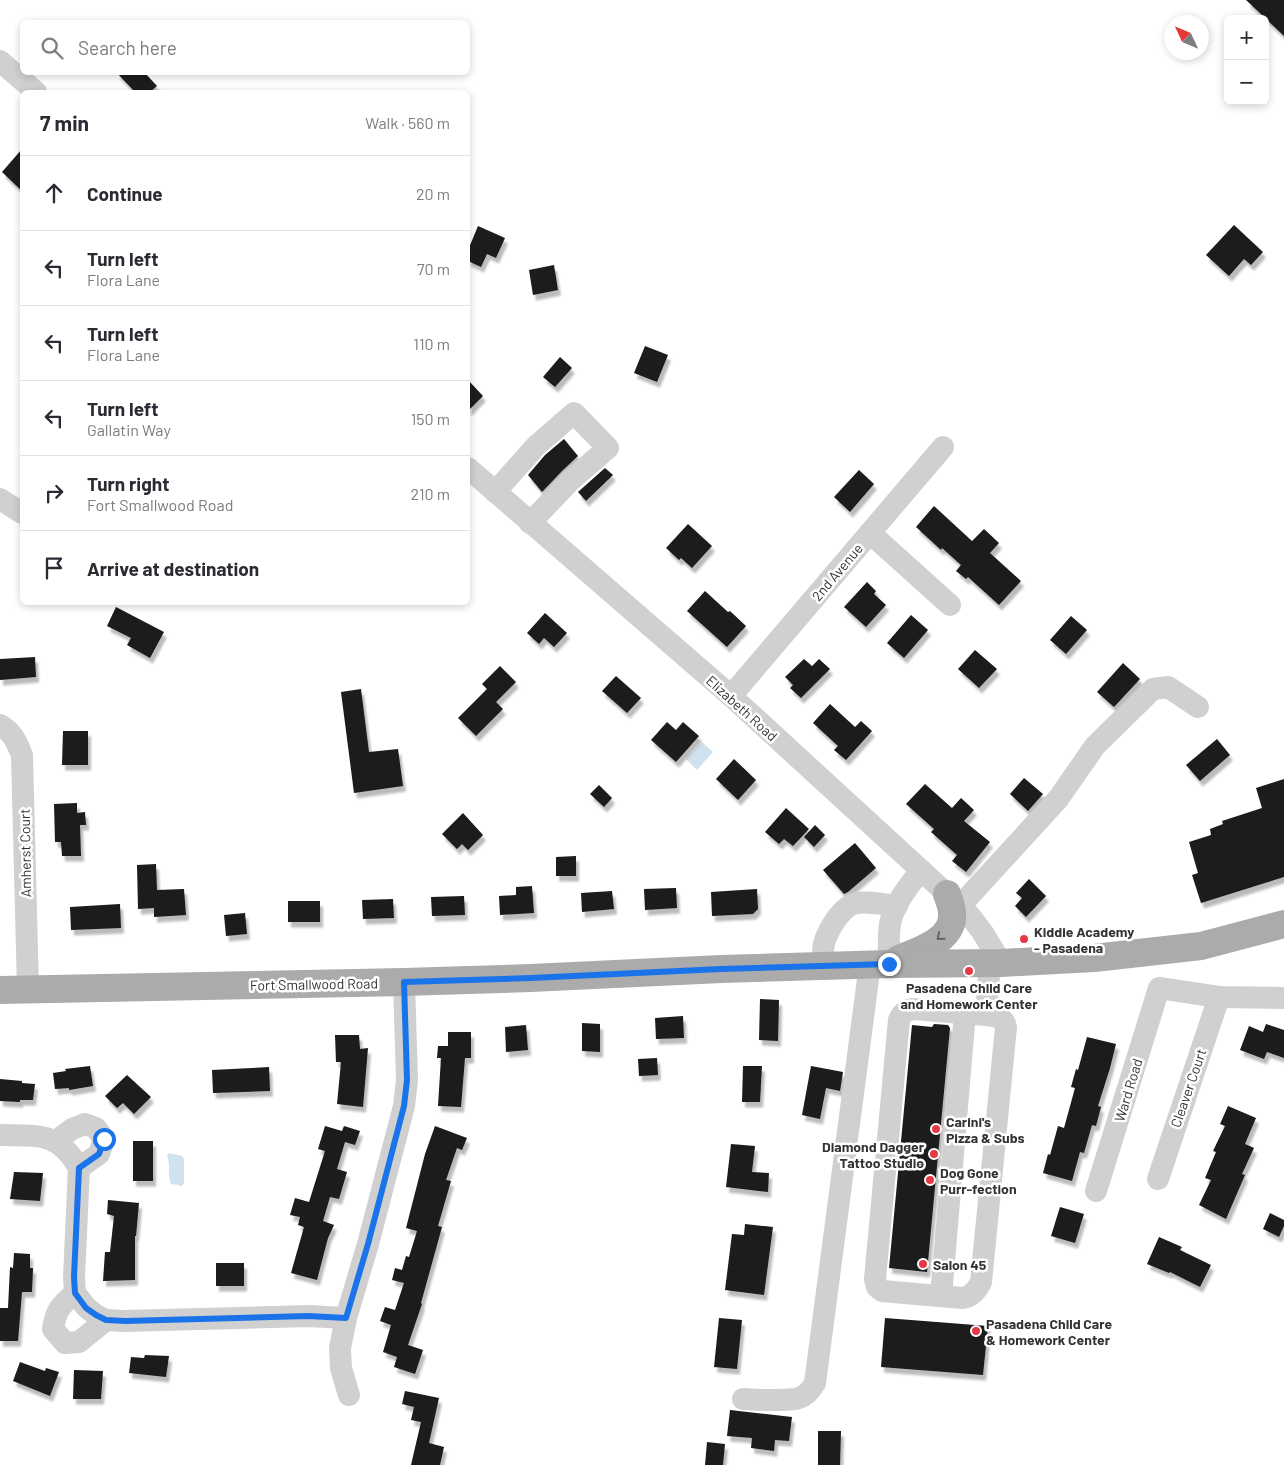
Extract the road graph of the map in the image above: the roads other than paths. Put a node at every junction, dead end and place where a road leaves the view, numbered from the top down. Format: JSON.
{"nodes":[{"id":1,"x":0,"y":61,"type":"edge"},
{"id":2,"x":34,"y":90,"type":"edge"},
{"id":3,"x":943,"y":447,"type":"dead end"},
{"id":4,"x":470,"y":470,"type":"edge"},
{"id":5,"x":495,"y":492,"type":"junction"},
{"id":6,"x":0,"y":499,"type":"edge"},
{"id":7,"x":20,"y":512,"type":"edge"},
{"id":8,"x":530,"y":523,"type":"junction"},
{"id":9,"x":870,"y":533,"type":"junction"},
{"id":10,"x":950,"y":605,"type":"dead end"},
{"id":11,"x":731,"y":696,"type":"junction"},
{"id":12,"x":1198,"y":707,"type":"dead end"},
{"id":13,"x":0,"y":726,"type":"edge"},
{"id":14,"x":921,"y":870,"type":"junction"},
{"id":15,"x":954,"y":900,"type":"junction"},
{"id":16,"x":897,"y":906,"type":"junction"},
{"id":17,"x":1284,"y":924,"type":"edge"},
{"id":18,"x":995,"y":963,"type":"junction"},
{"id":19,"x":879,"y":964,"type":"junction"},
{"id":20,"x":825,"y":966,"type":"junction"},
{"id":21,"x":404,"y":982,"type":"junction"},
{"id":22,"x":0,"y":990,"type":"edge"},
{"id":23,"x":28,"y":990,"type":"junction"},
{"id":24,"x":1219,"y":997,"type":"junction"},
{"id":25,"x":1284,"y":998,"type":"edge"},
{"id":26,"x":975,"y":1014,"type":"junction"},
{"id":27,"x":0,"y":1135,"type":"edge"},
{"id":28,"x":56,"y":1141,"type":"junction"},
{"id":29,"x":79,"y":1168,"type":"junction"},
{"id":30,"x":1158,"y":1179,"type":"dead end"},
{"id":31,"x":1096,"y":1191,"type":"dead end"},
{"id":32,"x":75,"y":1293,"type":"junction"},
{"id":33,"x":941,"y":1296,"type":"junction"},
{"id":34,"x":346,"y":1318,"type":"junction"},
{"id":35,"x":106,"y":1320,"type":"junction"},
{"id":36,"x":349,"y":1395,"type":"dead end"},
{"id":37,"x":743,"y":1399,"type":"dead end"}],
"edges":[{"from":1,"to":2,"type":"street"},
{"from":3,"to":9,"type":"street","name":"2nd Avenue"},
{"from":4,"to":5,"type":"street","name":"Elizabeth Road"},
{"from":5,"to":8,"type":"street","name":"Elizabeth Road"},
{"from":5,"to":8,"type":"street"},
{"from":6,"to":7,"type":"street"},
{"from":8,"to":11,"type":"street","name":"Elizabeth Road"},
{"from":9,"to":10,"type":"street"},
{"from":9,"to":11,"type":"street","name":"2nd Avenue"},
{"from":11,"to":14,"type":"street","name":"Elizabeth Road"},
{"from":12,"to":15,"type":"street"},
{"from":13,"to":23,"type":"street","name":"Amherst Court"},
{"from":14,"to":15,"type":"street","name":"Elizabeth Road"},
{"from":14,"to":16,"type":"street"},
{"from":15,"to":18,"type":"street","name":"Elizabeth Road"},
{"from":15,"to":19,"type":"main road","one_way":true},
{"from":16,"to":19,"type":"street"},
{"from":16,"to":20,"type":"street"},
{"from":17,"to":18,"type":"main road","name":"Fort Smallwood Road"},
{"from":18,"to":19,"type":"main road","name":"Fort Smallwood Road"},
{"from":18,"to":26,"type":"street"},
{"from":19,"to":20,"type":"main road","name":"Fort Smallwood Road"},
{"from":19,"to":37,"type":"street"},
{"from":20,"to":21,"type":"main road","name":"Fort Smallwood Road"},
{"from":21,"to":23,"type":"main road","name":"Fort Smallwood Road"},
{"from":21,"to":34,"type":"street"},
{"from":22,"to":23,"type":"main road","name":"Fort Smallwood Road"},
{"from":24,"to":25,"type":"street"},
{"from":24,"to":30,"type":"street","name":"Cleaver Court"},
{"from":24,"to":31,"type":"street","name":"Ward Road"},
{"from":26,"to":33,"type":"street"},
{"from":26,"to":33,"type":"street"},
{"from":26,"to":33,"type":"street"},
{"from":27,"to":28,"type":"street"},
{"from":28,"to":29,"type":"street"},
{"from":28,"to":29,"type":"street"},
{"from":29,"to":32,"type":"street"},
{"from":32,"to":35,"type":"street"},
{"from":32,"to":35,"type":"street"},
{"from":34,"to":35,"type":"street"},
{"from":34,"to":36,"type":"street"}]}
